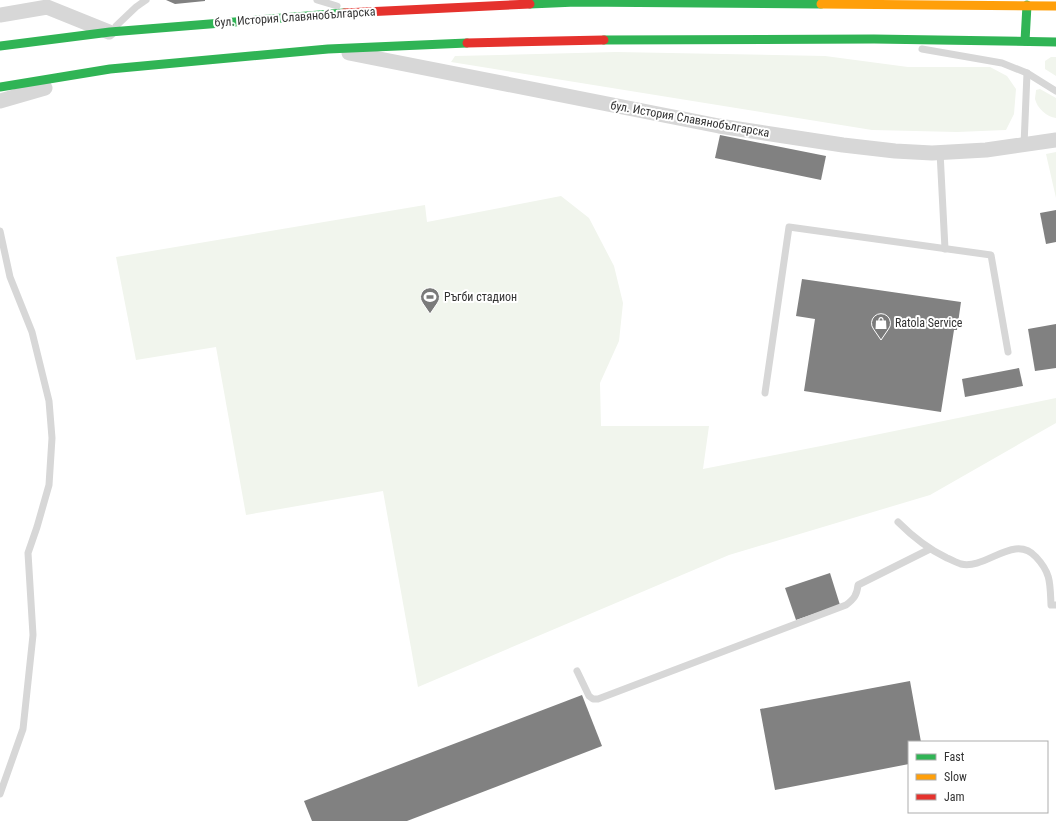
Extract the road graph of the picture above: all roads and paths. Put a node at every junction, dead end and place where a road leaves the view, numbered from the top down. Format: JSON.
{"nodes":[{"id":1,"x":146,"y":0,"type":"edge"},
{"id":2,"x":317,"y":0,"type":"edge"},
{"id":3,"x":1027,"y":5,"type":"junction"},
{"id":4,"x":1056,"y":6,"type":"edge"},
{"id":5,"x":354,"y":12,"type":"junction"},
{"id":6,"x":0,"y":14,"type":"edge"},
{"id":7,"x":110,"y":32,"type":"junction"},
{"id":8,"x":874,"y":39,"type":"junction"},
{"id":9,"x":1025,"y":41,"type":"junction"},
{"id":10,"x":1056,"y":42,"type":"edge"},
{"id":11,"x":0,"y":46,"type":"edge"},
{"id":12,"x":328,"y":49,"type":"junction"},
{"id":13,"x":110,"y":69,"type":"junction"},
{"id":14,"x":1027,"y":73,"type":"junction"},
{"id":15,"x":0,"y":87,"type":"edge"},
{"id":16,"x":1056,"y":91,"type":"edge"},
{"id":17,"x":0,"y":101,"type":"edge"},
{"id":18,"x":1056,"y":140,"type":"edge"},
{"id":19,"x":1024,"y":145,"type":"junction"},
{"id":20,"x":940,"y":152,"type":"junction"},
{"id":21,"x":0,"y":231,"type":"edge"},
{"id":22,"x":945,"y":248,"type":"junction"},
{"id":23,"x":1008,"y":352,"type":"dead end"},
{"id":24,"x":765,"y":393,"type":"dead end"},
{"id":25,"x":898,"y":522,"type":"dead end"},
{"id":26,"x":930,"y":549,"type":"junction"},
{"id":27,"x":1056,"y":605,"type":"edge"},
{"id":28,"x":577,"y":670,"type":"dead end"},
{"id":29,"x":0,"y":794,"type":"edge"}],
"edges":[{"from":1,"to":7,"type":"lane"},
{"from":2,"to":5,"type":"lane"},
{"from":3,"to":4,"type":"main road","name":"бул. История Славянобългарска"},
{"from":3,"to":5,"type":"main road","name":"бул. История Славянобългарска"},
{"from":3,"to":9,"type":"main road"},
{"from":5,"to":7,"type":"main road","name":"бул. История Славянобългарска"},
{"from":6,"to":7,"type":"street","name":"бул. История Славянобългарска"},
{"from":7,"to":11,"type":"main road","name":"бул. История Славянобългарска"},
{"from":8,"to":9,"type":"main road","name":"бул. История Славянобългарска"},
{"from":8,"to":12,"type":"main road","name":"бул. История Славянобългарска"},
{"from":8,"to":14,"type":"lane"},
{"from":9,"to":10,"type":"main road","name":"бул. История Славянобългарска"},
{"from":12,"to":13,"type":"main road","name":"бул. История Славянобългарска"},
{"from":12,"to":20,"type":"street","name":"бул. История Славянобългарска"},
{"from":13,"to":15,"type":"main road","name":"бул. История Славянобългарска"},
{"from":13,"to":17,"type":"street","name":"бул. История Славянобългарска"},
{"from":14,"to":16,"type":"lane"},
{"from":14,"to":19,"type":"lane"},
{"from":18,"to":19,"type":"street","name":"бул. История Славянобългарска"},
{"from":19,"to":20,"type":"street","name":"бул. История Славянобългарска"},
{"from":20,"to":22,"type":"lane"},
{"from":21,"to":29,"type":"lane"},
{"from":22,"to":23,"type":"lane"},
{"from":22,"to":24,"type":"lane"},
{"from":25,"to":26,"type":"lane"},
{"from":26,"to":27,"type":"lane"},
{"from":26,"to":28,"type":"lane"}]}
